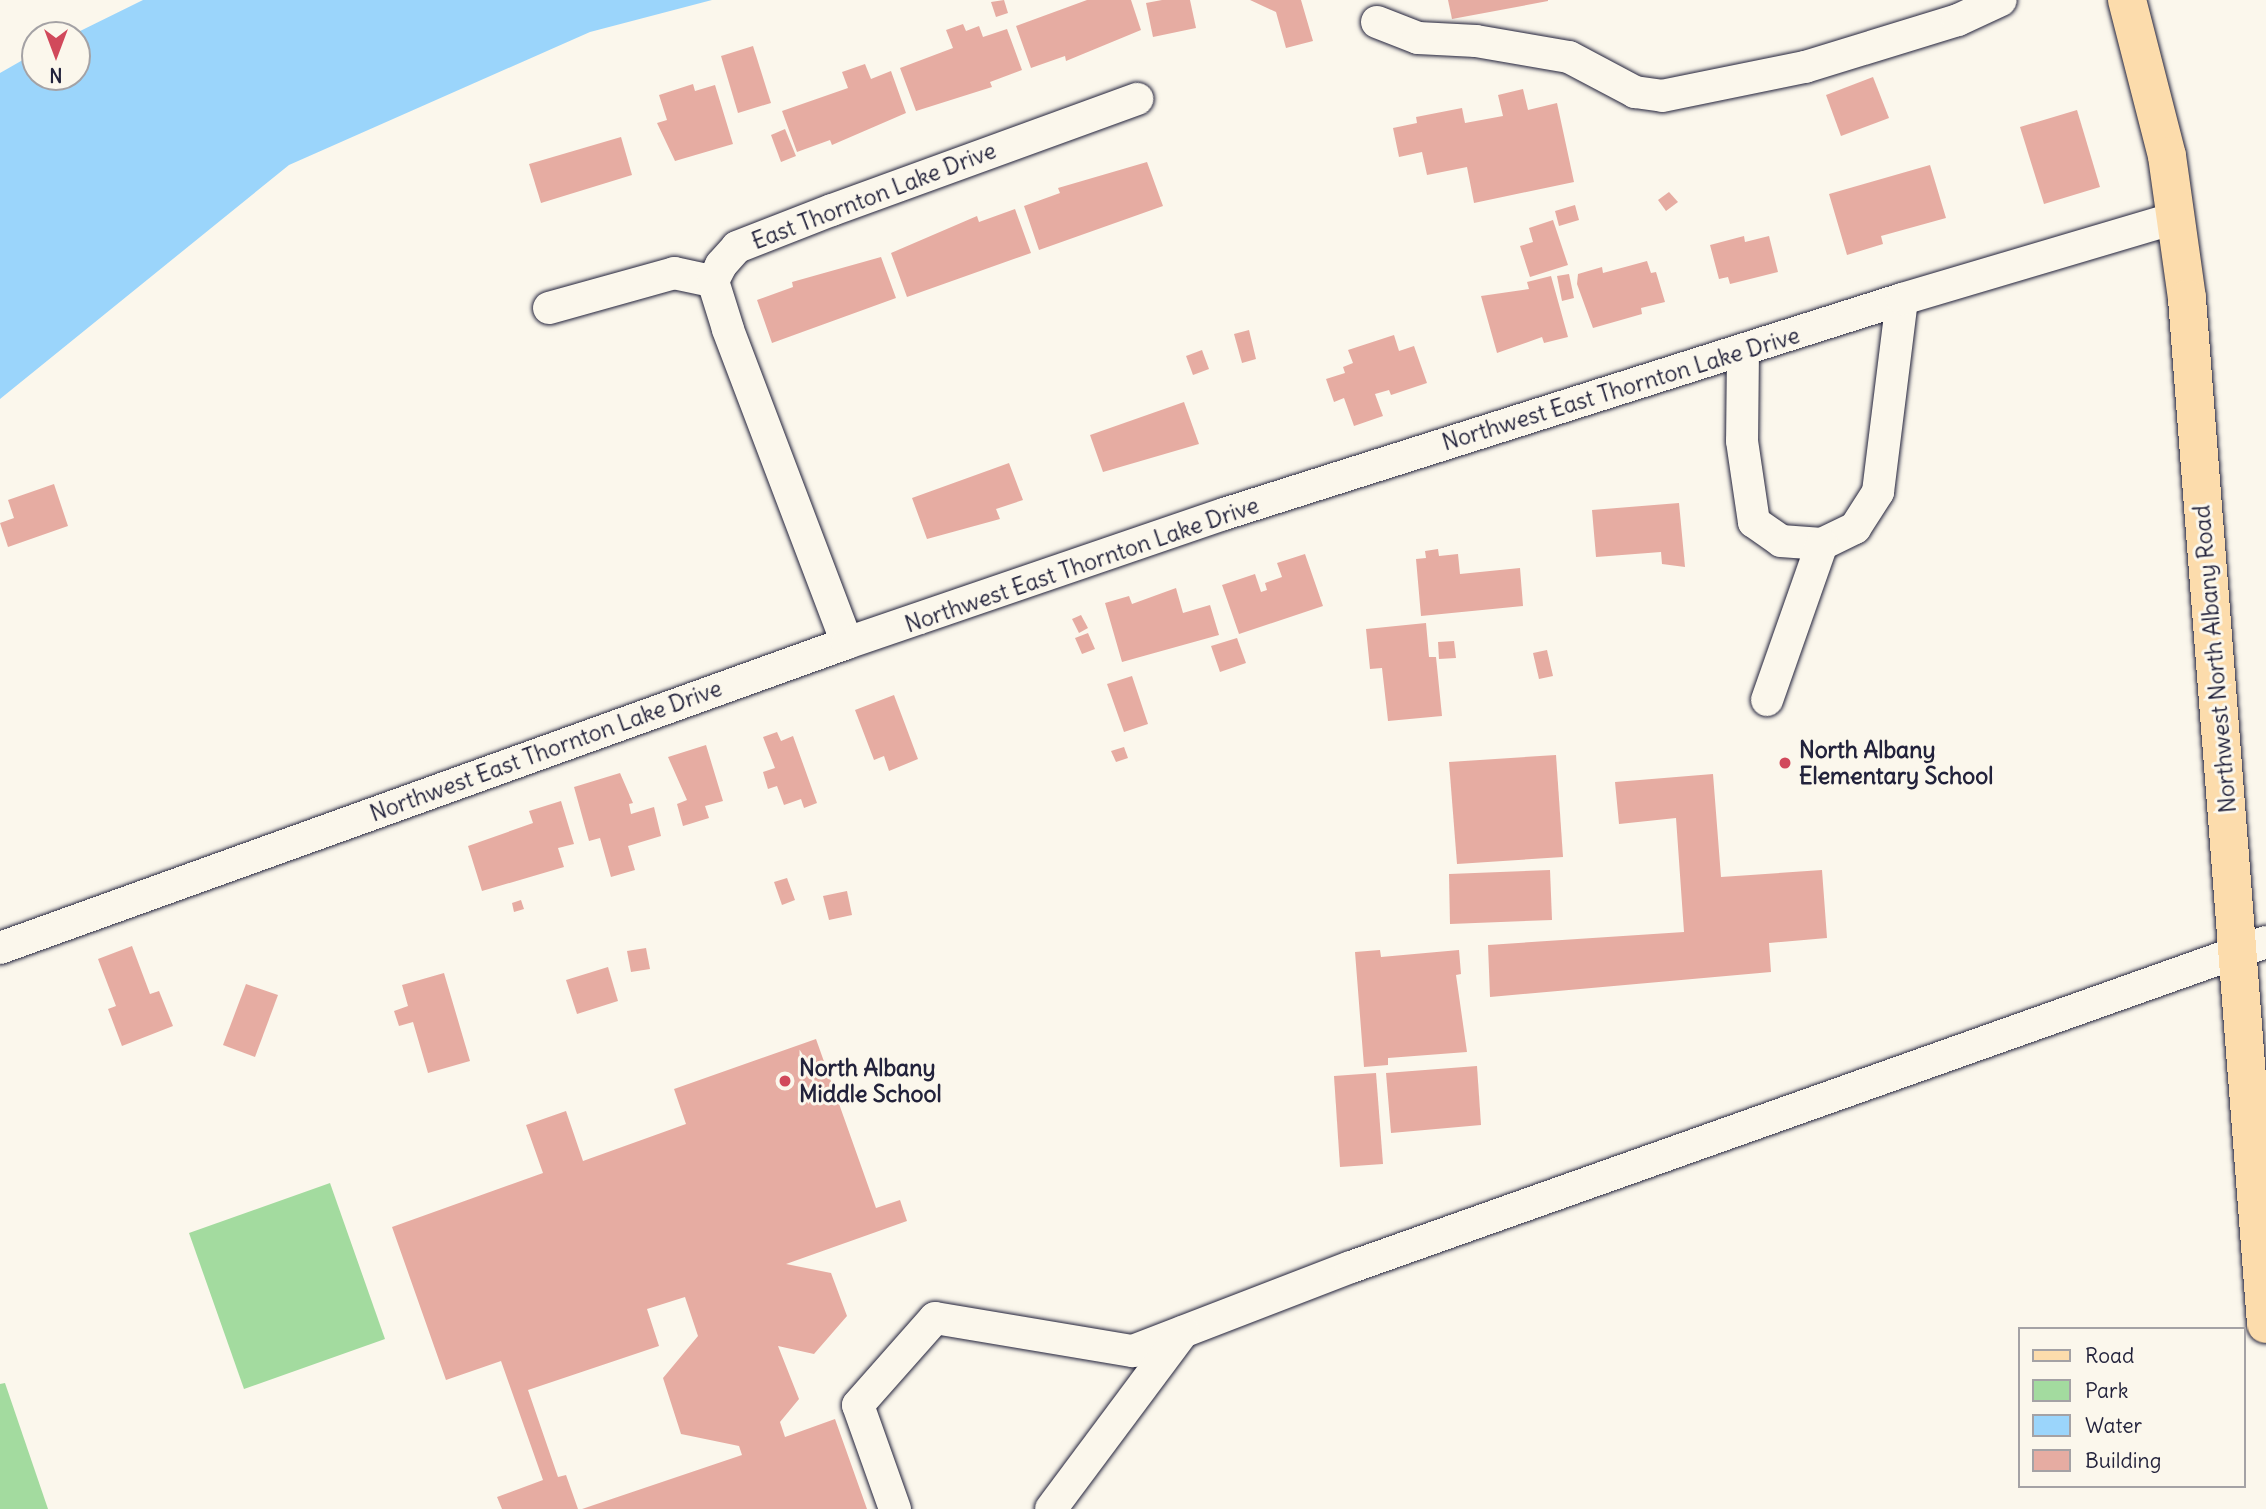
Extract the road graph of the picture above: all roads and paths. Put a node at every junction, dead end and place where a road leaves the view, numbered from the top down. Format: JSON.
{"nodes":[{"id":1,"x":2001,"y":0,"type":"edge"},
{"id":2,"x":2127,"y":0,"type":"edge"},
{"id":3,"x":1377,"y":22,"type":"dead end"},
{"id":4,"x":1137,"y":99,"type":"dead end"},
{"id":5,"x":2175,"y":218,"type":"junction"},
{"id":6,"x":713,"y":281,"type":"junction"},
{"id":7,"x":1902,"y":299,"type":"junction"},
{"id":8,"x":549,"y":309,"type":"dead end"},
{"id":9,"x":1743,"y":351,"type":"junction"},
{"id":10,"x":1822,"y":544,"type":"junction"},
{"id":11,"x":846,"y":643,"type":"junction"},
{"id":12,"x":1767,"y":700,"type":"dead end"},
{"id":13,"x":2252,"y":947,"type":"edge"},
{"id":14,"x":0,"y":948,"type":"edge"},
{"id":15,"x":2266,"y":1324,"type":"edge"},
{"id":16,"x":1183,"y":1332,"type":"junction"},
{"id":17,"x":895,"y":1509,"type":"edge"},
{"id":18,"x":1051,"y":1509,"type":"edge"}],
"edges":[{"from":1,"to":3,"type":"street"},
{"from":2,"to":5,"type":"main road","name":"Northwest North Albany Road"},
{"from":4,"to":6,"type":"street","name":"East Thornton Lake Drive"},
{"from":5,"to":7,"type":"street","name":"Northwest East Thornton Lake Drive"},
{"from":5,"to":13,"type":"main road","name":"Northwest North Albany Road"},
{"from":6,"to":8,"type":"street"},
{"from":6,"to":11,"type":"street"},
{"from":7,"to":9,"type":"street","name":"Northwest East Thornton Lake Drive"},
{"from":7,"to":10,"type":"street"},
{"from":9,"to":10,"type":"street"},
{"from":9,"to":11,"type":"street","name":"Northwest East Thornton Lake Drive"},
{"from":10,"to":12,"type":"street"},
{"from":11,"to":14,"type":"street","name":"Northwest East Thornton Lake Drive"},
{"from":13,"to":15,"type":"main road","name":"Northwest North Albany Road"},
{"from":13,"to":16,"type":"street"},
{"from":16,"to":17,"type":"street"},
{"from":16,"to":18,"type":"street"}]}
